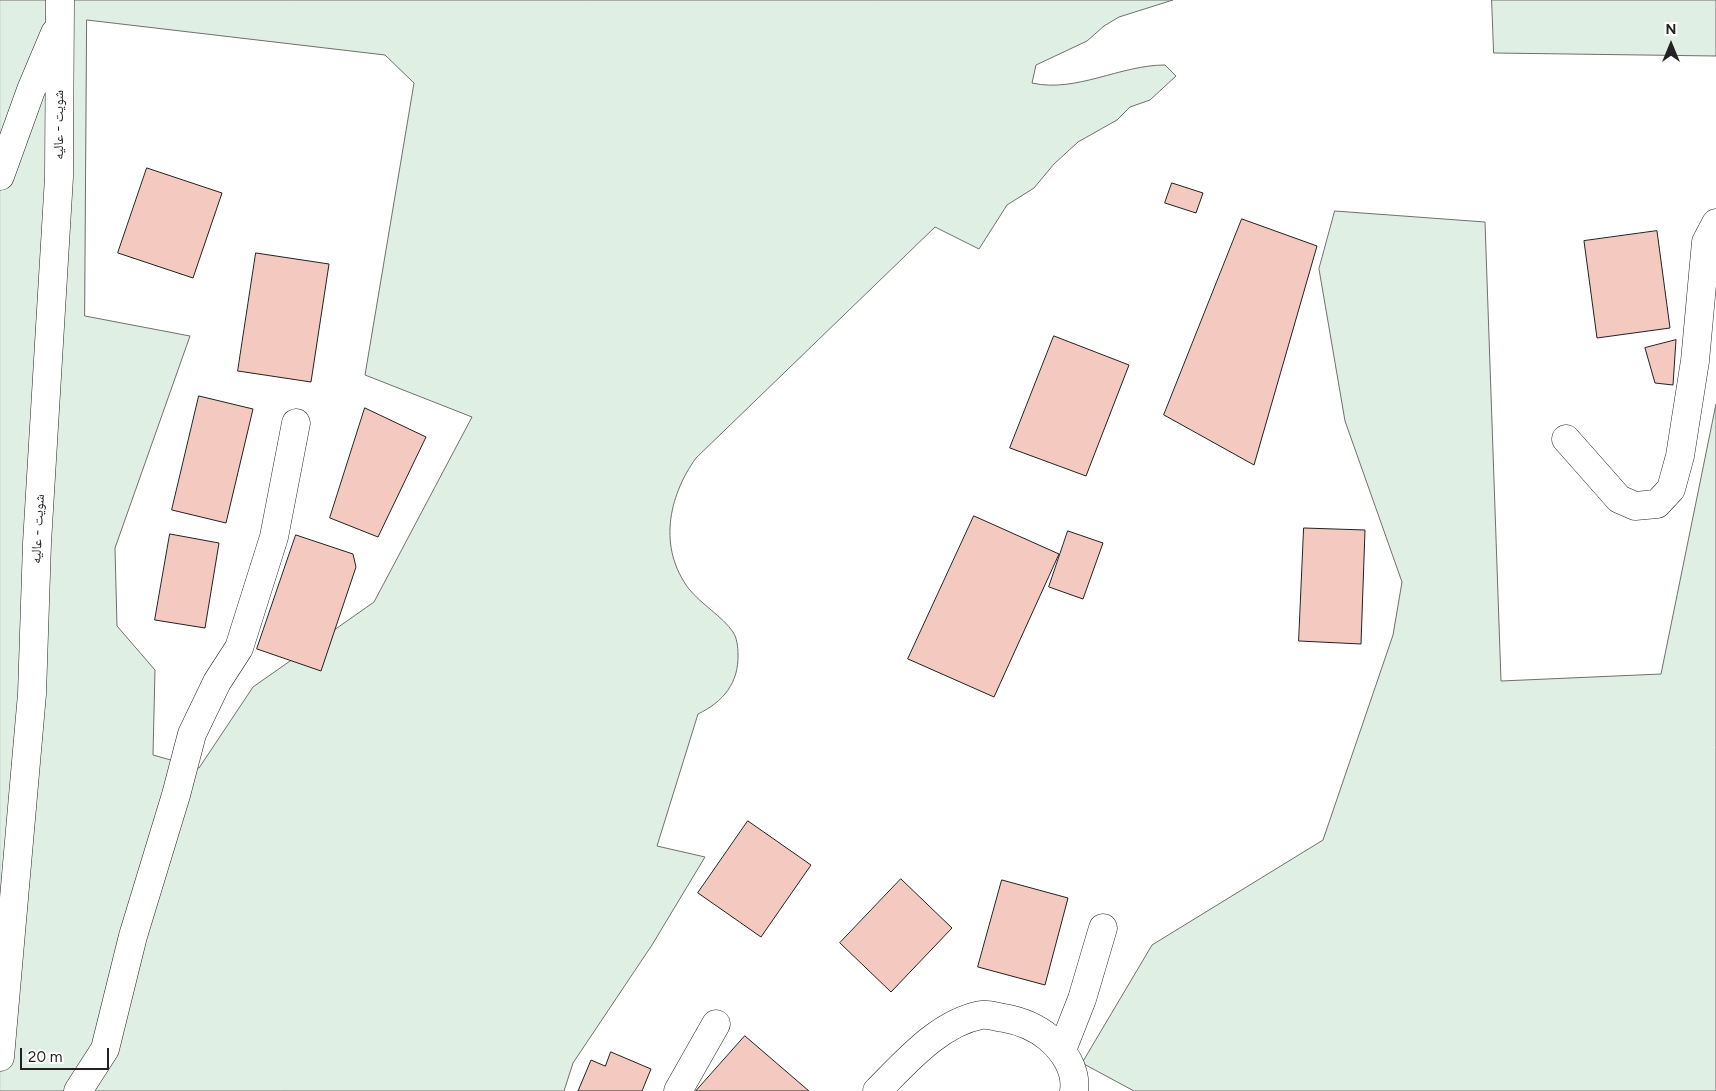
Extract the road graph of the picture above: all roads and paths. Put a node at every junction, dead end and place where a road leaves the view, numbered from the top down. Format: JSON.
{"nodes":[{"id":1,"x":60,"y":10,"type":"edge"},
{"id":2,"x":0,"y":176,"type":"edge"},
{"id":3,"x":1716,"y":223,"type":"edge"},
{"id":4,"x":296,"y":423,"type":"dead end"},
{"id":5,"x":1566,"y":439,"type":"dead end"},
{"id":6,"x":1103,"y":928,"type":"dead end"},
{"id":7,"x":716,"y":1024,"type":"dead end"},
{"id":8,"x":1062,"y":1050,"type":"junction"},
{"id":9,"x":0,"y":1057,"type":"edge"},
{"id":10,"x":78,"y":1091,"type":"edge"},
{"id":11,"x":678,"y":1091,"type":"edge"},
{"id":12,"x":877,"y":1091,"type":"edge"},
{"id":13,"x":1074,"y":1091,"type":"edge"}],
"edges":[{"from":1,"to":2,"type":"street"},
{"from":1,"to":9,"type":"street","name":"شويت - عاليه"},
{"from":3,"to":5,"type":"street"},
{"from":4,"to":10,"type":"street"},
{"from":6,"to":8,"type":"street"},
{"from":7,"to":11,"type":"street"},
{"from":8,"to":12,"type":"street"},
{"from":8,"to":13,"type":"street"}]}
